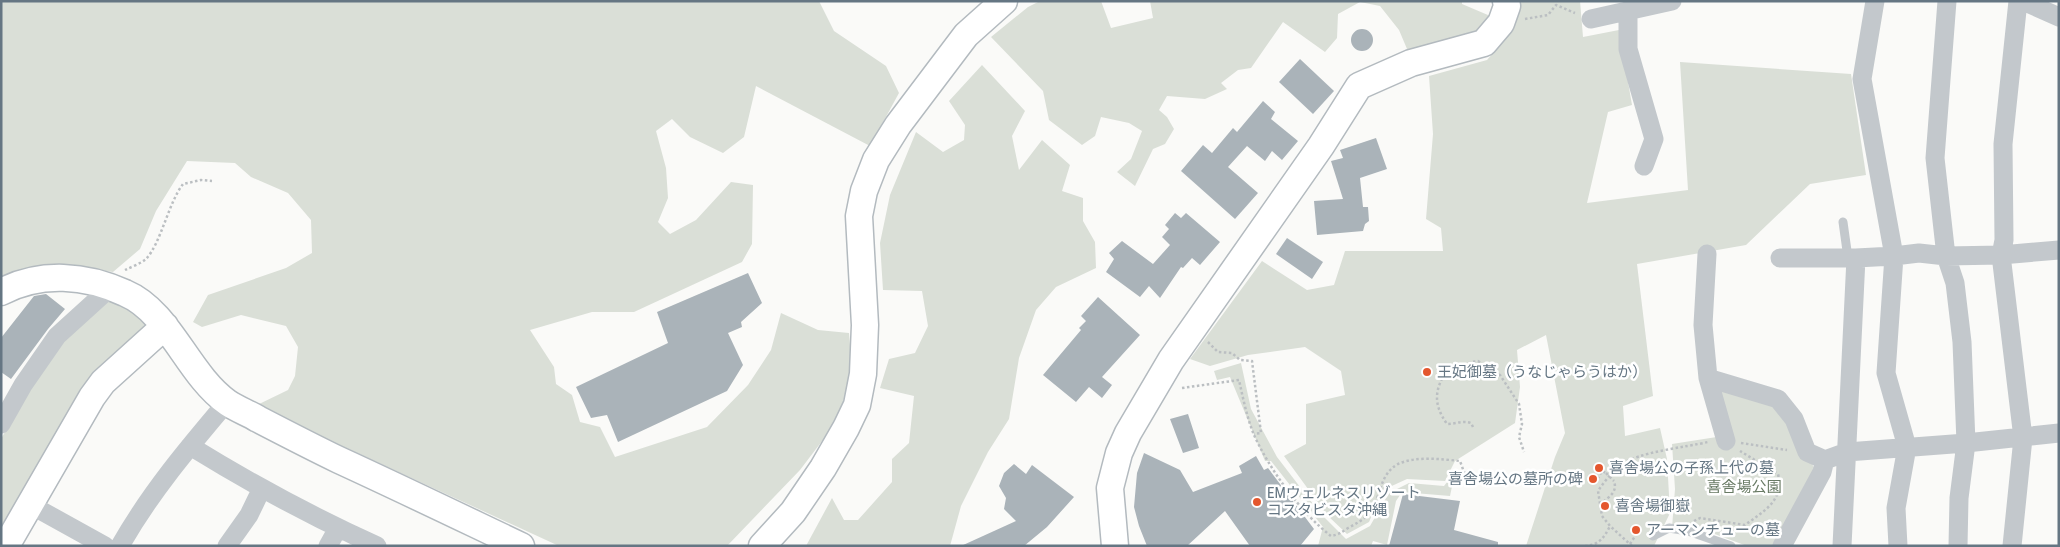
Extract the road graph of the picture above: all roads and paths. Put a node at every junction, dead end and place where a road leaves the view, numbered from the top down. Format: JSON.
{"nodes":[{"id":1,"x":1004,"y":1,"type":"edge"},
{"id":2,"x":1506,"y":1,"type":"edge"},
{"id":3,"x":1672,"y":1,"type":"edge"},
{"id":4,"x":1875,"y":1,"type":"edge"},
{"id":5,"x":1947,"y":1,"type":"edge"},
{"id":6,"x":2018,"y":1,"type":"edge"},
{"id":7,"x":2023,"y":1,"type":"edge"},
{"id":8,"x":1628,"y":11,"type":"junction"},
{"id":9,"x":2059,"y":17,"type":"edge"},
{"id":10,"x":1524,"y":19,"type":"dead end"},
{"id":11,"x":1591,"y":20,"type":"joint"},
{"id":12,"x":1644,"y":166,"type":"dead end"},
{"id":13,"x":212,"y":182,"type":"dead end"},
{"id":14,"x":1843,"y":222,"type":"dead end"},
{"id":15,"x":2059,"y":250,"type":"edge"},
{"id":16,"x":1707,"y":254,"type":"dead end"},
{"id":17,"x":2002,"y":255,"type":"junction"},
{"id":18,"x":1894,"y":256,"type":"junction"},
{"id":19,"x":1946,"y":256,"type":"junction"},
{"id":20,"x":1780,"y":258,"type":"dead end"},
{"id":21,"x":1852,"y":258,"type":"junction"},
{"id":22,"x":111,"y":287,"type":"junction"},
{"id":23,"x":1,"y":292,"type":"edge"},
{"id":24,"x":165,"y":326,"type":"junction"},
{"id":25,"x":1204,"y":338,"type":"dead end"},
{"id":26,"x":1708,"y":378,"type":"junction"},
{"id":27,"x":1182,"y":388,"type":"dead end"},
{"id":28,"x":227,"y":402,"type":"junction"},
{"id":29,"x":1,"y":424,"type":"edge"},
{"id":30,"x":1473,"y":427,"type":"dead end"},
{"id":31,"x":2059,"y":433,"type":"edge"},
{"id":32,"x":1254,"y":434,"type":"junction"},
{"id":33,"x":2023,"y":438,"type":"junction"},
{"id":34,"x":1732,"y":442,"type":"joint"},
{"id":35,"x":1966,"y":443,"type":"junction"},
{"id":36,"x":190,"y":446,"type":"junction"},
{"id":37,"x":1907,"y":447,"type":"junction"},
{"id":38,"x":1669,"y":450,"type":"dead end"},
{"id":39,"x":1524,"y":452,"type":"dead end"},
{"id":40,"x":1847,"y":452,"type":"junction"},
{"id":41,"x":1825,"y":460,"type":"junction"},
{"id":42,"x":1476,"y":483,"type":"dead end"},
{"id":43,"x":1595,"y":483,"type":"dead end"},
{"id":44,"x":262,"y":488,"type":"junction"},
{"id":45,"x":29,"y":504,"type":"junction"},
{"id":46,"x":1600,"y":505,"type":"junction"},
{"id":47,"x":1610,"y":526,"type":"junction"},
{"id":48,"x":338,"y":528,"type":"junction"},
{"id":49,"x":1640,"y":530,"type":"dead end"},
{"id":50,"x":1684,"y":531,"type":"junction"},
{"id":51,"x":1653,"y":536,"type":"dead end"},
{"id":52,"x":1631,"y":545,"type":"edge"},
{"id":53,"x":6,"y":546,"type":"edge"},
{"id":54,"x":105,"y":546,"type":"edge"},
{"id":55,"x":120,"y":546,"type":"edge"},
{"id":56,"x":227,"y":546,"type":"edge"},
{"id":57,"x":328,"y":546,"type":"edge"},
{"id":58,"x":377,"y":546,"type":"edge"},
{"id":59,"x":521,"y":546,"type":"edge"},
{"id":60,"x":762,"y":546,"type":"edge"},
{"id":61,"x":1115,"y":546,"type":"edge"},
{"id":62,"x":1585,"y":546,"type":"edge"},
{"id":63,"x":1731,"y":546,"type":"edge"},
{"id":64,"x":1782,"y":546,"type":"edge"},
{"id":65,"x":1842,"y":546,"type":"edge"},
{"id":66,"x":1898,"y":546,"type":"edge"},
{"id":67,"x":1958,"y":546,"type":"edge"},
{"id":68,"x":2012,"y":546,"type":"edge"}],
"edges":[{"from":1,"to":60,"type":"street"},
{"from":2,"to":61,"type":"street"},
{"from":3,"to":8,"type":"street"},
{"from":4,"to":18,"type":"street"},
{"from":5,"to":19,"type":"street"},
{"from":6,"to":17,"type":"street"},
{"from":7,"to":9,"type":"street"},
{"from":8,"to":11,"type":"street"},
{"from":8,"to":12,"type":"street"},
{"from":10,"to":11,"type":"path"},
{"from":13,"to":22,"type":"path"},
{"from":14,"to":21,"type":"lane"},
{"from":15,"to":17,"type":"street"},
{"from":16,"to":26,"type":"street"},
{"from":17,"to":19,"type":"street"},
{"from":17,"to":33,"type":"street"},
{"from":18,"to":19,"type":"street"},
{"from":18,"to":21,"type":"street"},
{"from":18,"to":37,"type":"street"},
{"from":19,"to":35,"type":"street"},
{"from":20,"to":21,"type":"street"},
{"from":21,"to":40,"type":"street"},
{"from":22,"to":23,"type":"street"},
{"from":22,"to":24,"type":"street"},
{"from":22,"to":29,"type":"street"},
{"from":24,"to":28,"type":"street"},
{"from":24,"to":45,"type":"street"},
{"from":25,"to":32,"type":"path"},
{"from":26,"to":34,"type":"street"},
{"from":26,"to":41,"type":"street"},
{"from":27,"to":32,"type":"path"},
{"from":28,"to":36,"type":"street"},
{"from":28,"to":59,"type":"street"},
{"from":30,"to":39,"type":"path"},
{"from":31,"to":33,"type":"street"},
{"from":32,"to":42,"type":"path"},
{"from":33,"to":35,"type":"street"},
{"from":33,"to":68,"type":"street"},
{"from":34,"to":50,"type":"path"},
{"from":35,"to":37,"type":"street"},
{"from":35,"to":67,"type":"street"},
{"from":36,"to":44,"type":"street"},
{"from":36,"to":55,"type":"street"},
{"from":37,"to":40,"type":"street"},
{"from":37,"to":66,"type":"street"},
{"from":38,"to":46,"type":"path"},
{"from":40,"to":41,"type":"street"},
{"from":40,"to":65,"type":"street"},
{"from":41,"to":64,"type":"street"},
{"from":43,"to":46,"type":"path","bridge":true},
{"from":44,"to":48,"type":"street"},
{"from":44,"to":56,"type":"street"},
{"from":45,"to":53,"type":"street"},
{"from":45,"to":54,"type":"street"},
{"from":46,"to":47,"type":"path"},
{"from":47,"to":52,"type":"path"},
{"from":47,"to":62,"type":"path"},
{"from":48,"to":57,"type":"street"},
{"from":48,"to":58,"type":"street"},
{"from":49,"to":52,"type":"path"},
{"from":50,"to":51,"type":"lane"},
{"from":50,"to":63,"type":"lane"}]}
